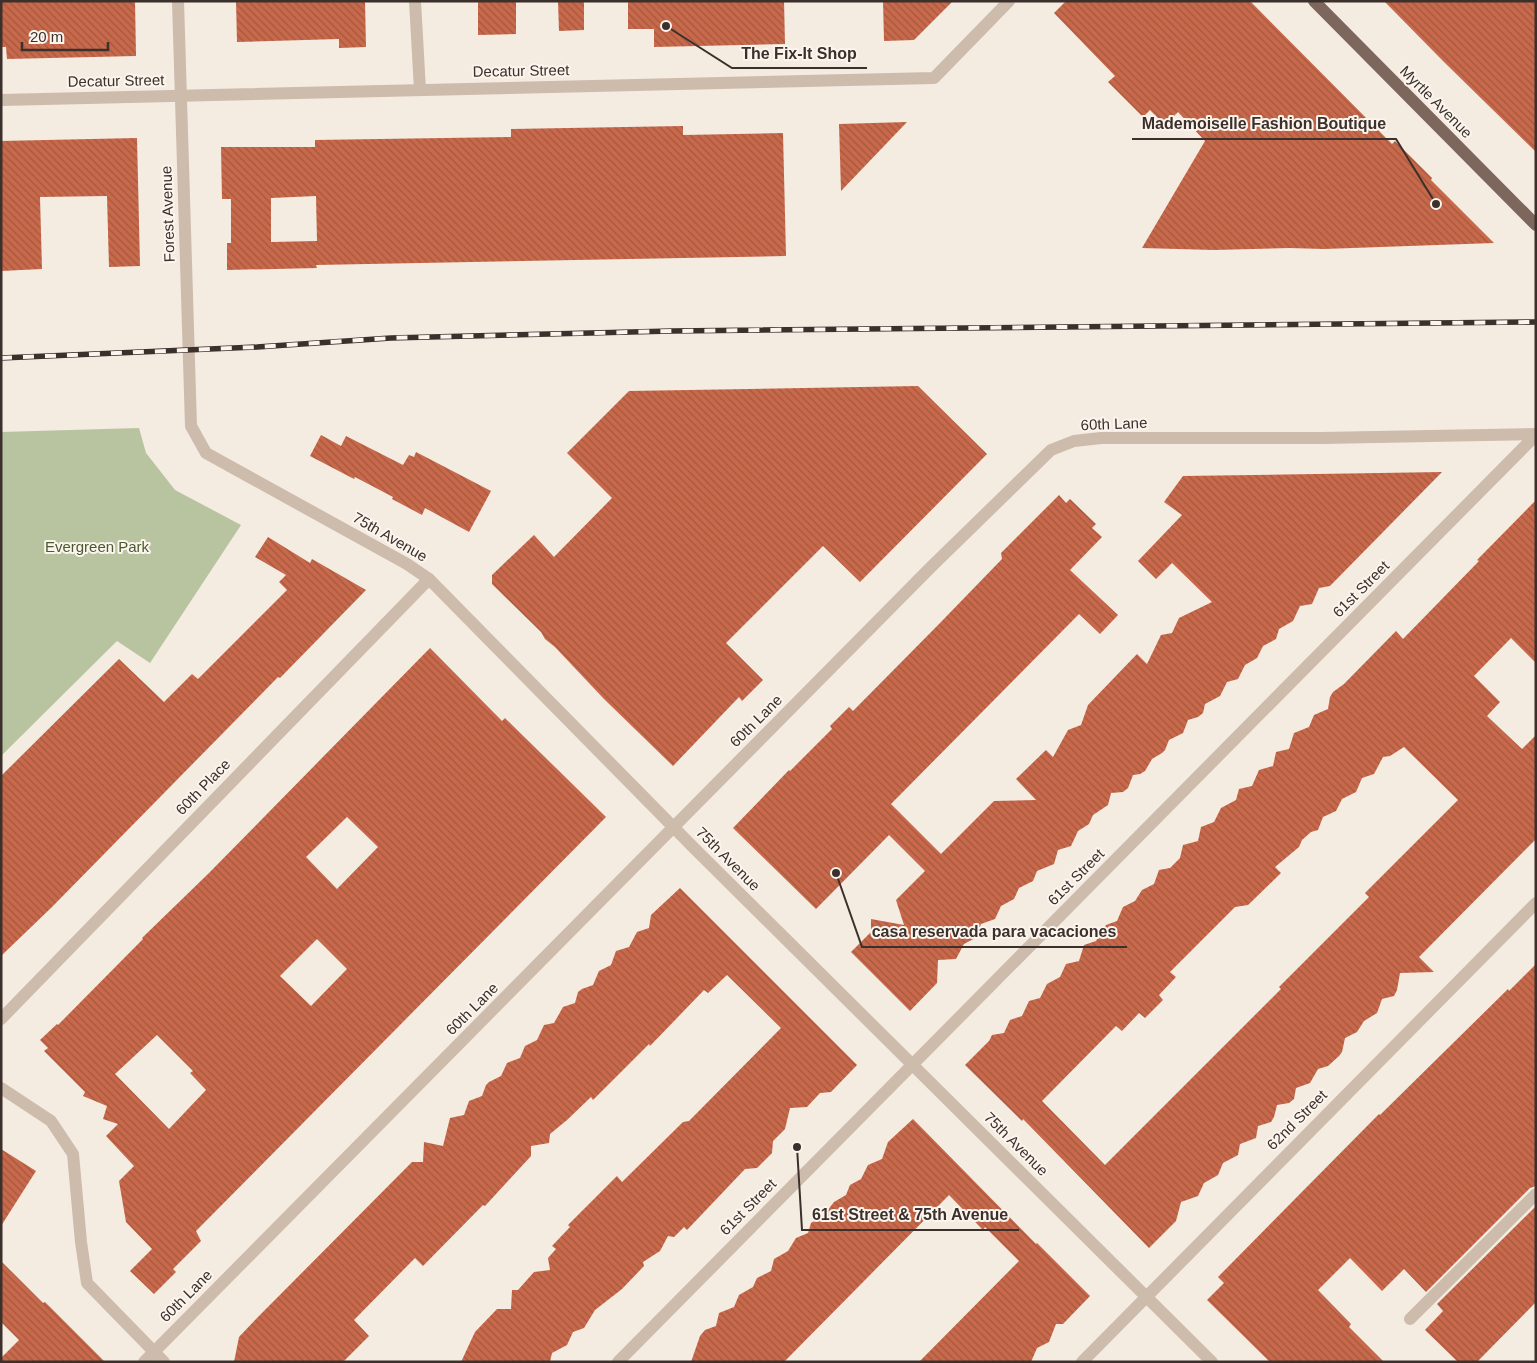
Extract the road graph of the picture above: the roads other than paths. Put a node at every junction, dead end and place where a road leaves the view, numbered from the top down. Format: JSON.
{"nodes":[{"id":1,"x":178,"y":1,"type":"edge"},
{"id":2,"x":415,"y":1,"type":"edge"},
{"id":3,"x":1009,"y":1,"type":"edge"},
{"id":4,"x":1314,"y":1,"type":"edge"},
{"id":5,"x":420,"y":90,"type":"junction"},
{"id":6,"x":181,"y":96,"type":"junction"},
{"id":7,"x":1,"y":100,"type":"edge"},
{"id":8,"x":1536,"y":225,"type":"edge"},
{"id":9,"x":191,"y":426,"type":"joint"},
{"id":10,"x":1536,"y":434,"type":"edge"},
{"id":11,"x":429,"y":579,"type":"junction"},
{"id":12,"x":674,"y":828,"type":"junction"},
{"id":13,"x":1536,"y":902,"type":"edge"},
{"id":14,"x":1,"y":1019,"type":"edge"},
{"id":15,"x":912,"y":1065,"type":"junction"},
{"id":16,"x":1,"y":1088,"type":"edge"},
{"id":17,"x":1536,"y":1194,"type":"edge"},
{"id":18,"x":1146,"y":1296,"type":"junction"},
{"id":19,"x":1410,"y":1319,"type":"dead end"},
{"id":20,"x":154,"y":1352,"type":"junction"},
{"id":21,"x":144,"y":1362,"type":"edge"},
{"id":22,"x":164,"y":1362,"type":"edge"},
{"id":23,"x":618,"y":1362,"type":"edge"},
{"id":24,"x":1082,"y":1362,"type":"edge"},
{"id":25,"x":1212,"y":1362,"type":"edge"}],
"edges":[{"from":1,"to":6,"type":"street","name":"Forest Avenue"},
{"from":2,"to":5,"type":"street"},
{"from":3,"to":5,"type":"street","name":"Decatur Street"},
{"from":4,"to":8,"type":"main road","name":"Myrtle Avenue"},
{"from":5,"to":6,"type":"street","name":"Decatur Street"},
{"from":6,"to":7,"type":"street","name":"Decatur Street"},
{"from":6,"to":9,"type":"street","name":"Forest Avenue"},
{"from":9,"to":11,"type":"street","name":"75th Avenue"},
{"from":10,"to":12,"type":"street","name":"60th Lane"},
{"from":10,"to":15,"type":"street","name":"61st Street"},
{"from":11,"to":12,"type":"street","name":"75th Avenue"},
{"from":11,"to":14,"type":"street","name":"60th Place"},
{"from":12,"to":15,"type":"street","name":"75th Avenue"},
{"from":12,"to":20,"type":"street","name":"60th Lane"},
{"from":13,"to":18,"type":"street","name":"62nd Street"},
{"from":15,"to":18,"type":"street","name":"75th Avenue"},
{"from":15,"to":23,"type":"street","name":"61st Street"},
{"from":16,"to":20,"type":"street"},
{"from":17,"to":19,"type":"street"},
{"from":18,"to":24,"type":"street","name":"62nd Street"},
{"from":18,"to":25,"type":"street","name":"75th Avenue"},
{"from":20,"to":21,"type":"street","name":"60th Lane"},
{"from":20,"to":22,"type":"street"}]}
